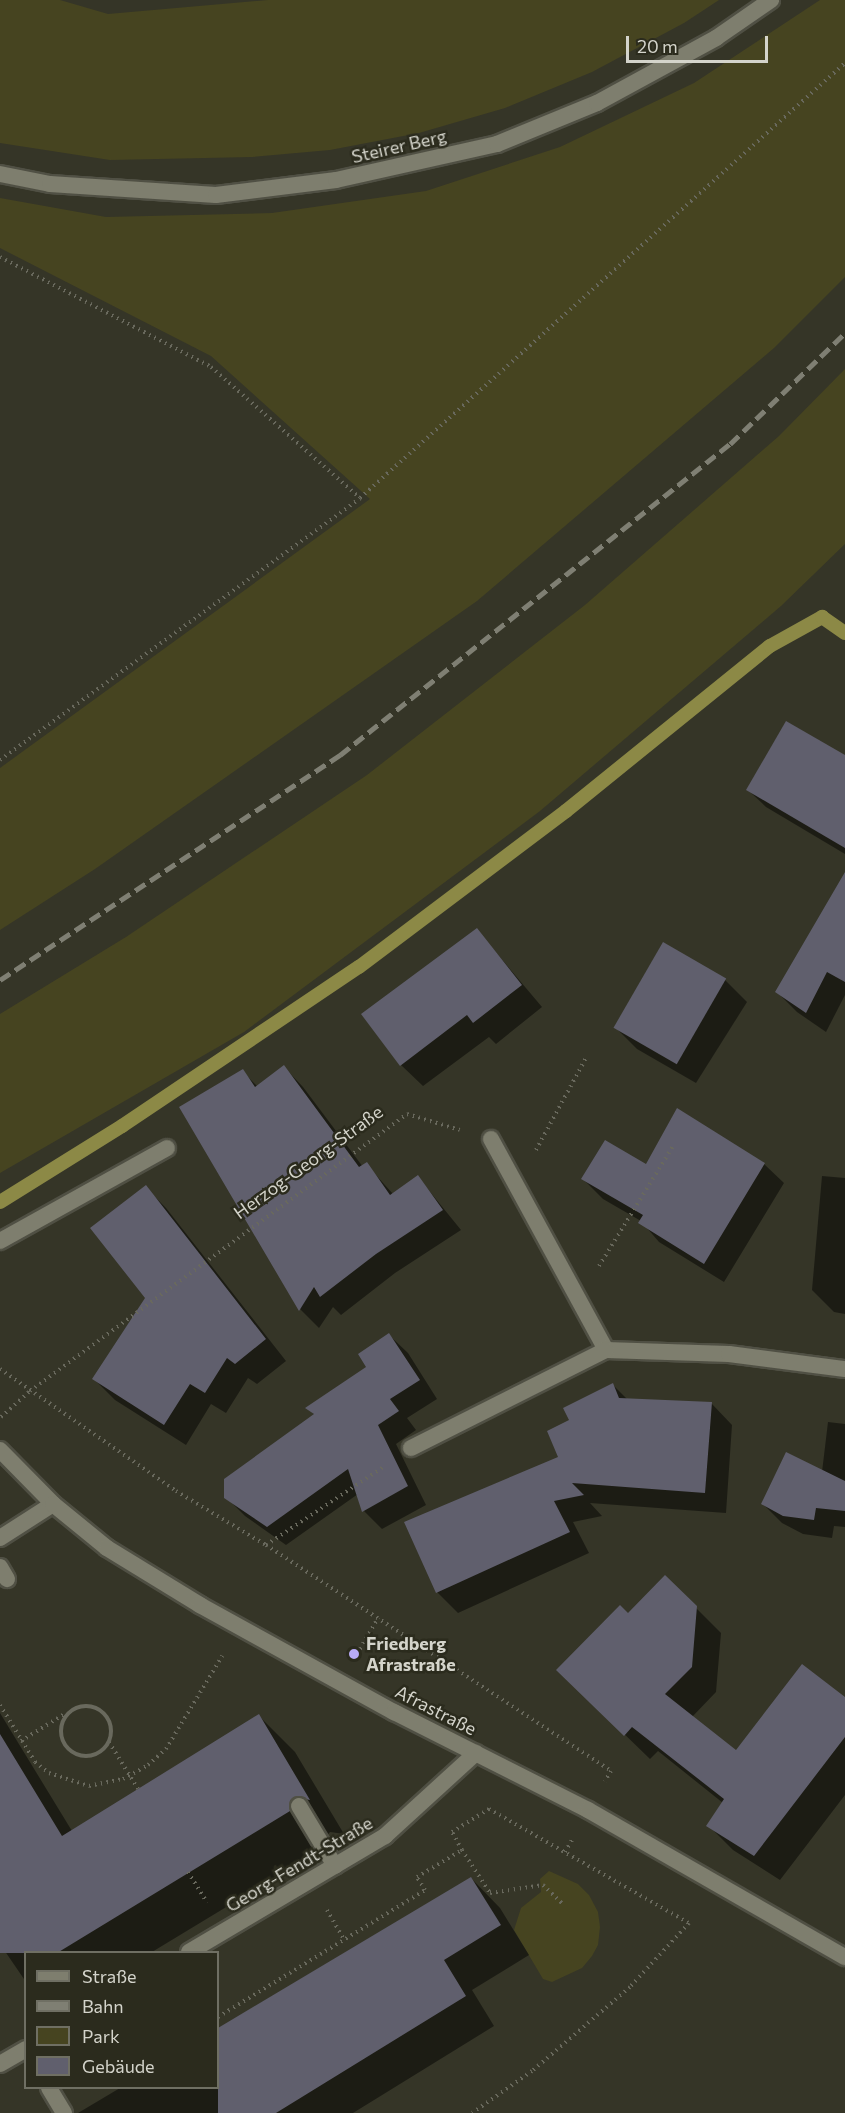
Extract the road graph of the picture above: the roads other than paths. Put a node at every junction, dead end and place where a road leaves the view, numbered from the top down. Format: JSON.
{"nodes":[{"id":1,"x":771,"y":0,"type":"edge"},
{"id":2,"x":0,"y":174,"type":"edge"},
{"id":3,"x":491,"y":1139,"type":"road end"},
{"id":4,"x":167,"y":1148,"type":"dead end"},
{"id":5,"x":0,"y":1241,"type":"edge"},
{"id":6,"x":606,"y":1350,"type":"junction"},
{"id":7,"x":845,"y":1369,"type":"edge"},
{"id":8,"x":411,"y":1448,"type":"road end"},
{"id":9,"x":0,"y":1450,"type":"edge"},
{"id":10,"x":53,"y":1504,"type":"junction"},
{"id":11,"x":0,"y":1538,"type":"edge"},
{"id":12,"x":476,"y":1753,"type":"junction"},
{"id":13,"x":299,"y":1806,"type":"dead end"},
{"id":14,"x":335,"y":1866,"type":"junction"},
{"id":15,"x":192,"y":1951,"type":"edge"},
{"id":16,"x":845,"y":1957,"type":"edge"},
{"id":17,"x":24,"y":2050,"type":"edge"},
{"id":18,"x":0,"y":2064,"type":"edge"},
{"id":19,"x":50,"y":2089,"type":"edge"},
{"id":20,"x":64,"y":2113,"type":"edge"}],
"edges":[{"from":1,"to":2,"type":"street","name":"Steirer Berg"},
{"from":3,"to":6,"type":"street"},
{"from":4,"to":5,"type":"street"},
{"from":6,"to":7,"type":"street"},
{"from":6,"to":8,"type":"street"},
{"from":9,"to":10,"type":"street","name":"Afrastraße"},
{"from":10,"to":11,"type":"street"},
{"from":10,"to":12,"type":"street","name":"Afrastraße"},
{"from":12,"to":14,"type":"street","name":"Georg-Fendt-Straße"},
{"from":12,"to":16,"type":"street","name":"Afrastraße"},
{"from":13,"to":14,"type":"street"},
{"from":14,"to":15,"type":"street","name":"Georg-Fendt-Straße"},
{"from":17,"to":18,"type":"street"},
{"from":19,"to":20,"type":"street"}]}
